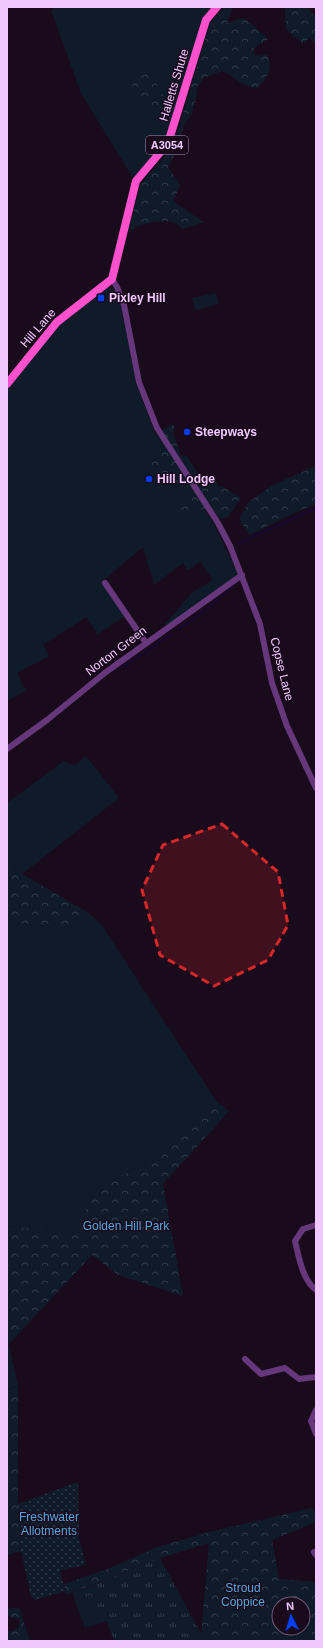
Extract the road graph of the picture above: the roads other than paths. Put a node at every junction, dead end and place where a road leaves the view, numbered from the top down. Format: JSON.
{"nodes":[{"id":1,"x":217,"y":7,"type":"edge"},
{"id":2,"x":112,"y":279,"type":"junction"},
{"id":3,"x":7,"y":384,"type":"edge"},
{"id":4,"x":242,"y":575,"type":"junction"},
{"id":5,"x":104,"y":583,"type":"dead end"},
{"id":6,"x":146,"y":643,"type":"junction"},
{"id":7,"x":7,"y":749,"type":"edge"},
{"id":8,"x":316,"y":788,"type":"edge"},
{"id":9,"x":316,"y":1225,"type":"edge"},
{"id":10,"x":316,"y":1290,"type":"edge"},
{"id":11,"x":245,"y":1359,"type":"dead end"},
{"id":12,"x":260,"y":1374,"type":"junction"},
{"id":13,"x":316,"y":1377,"type":"edge"},
{"id":14,"x":261,"y":1382,"type":"dead end"},
{"id":15,"x":316,"y":1410,"type":"edge"},
{"id":16,"x":316,"y":1434,"type":"edge"}],
"edges":[{"from":1,"to":2,"type":"main road","name":"Halletts Shute","number":"A3054"},
{"from":2,"to":3,"type":"main road","name":"Hill Lane"},
{"from":2,"to":4,"type":"street"},
{"from":4,"to":6,"type":"street","name":"Norton Green"},
{"from":4,"to":8,"type":"street","name":"Copse Lane"},
{"from":5,"to":6,"type":"street"},
{"from":6,"to":7,"type":"street","name":"Norton Green"},
{"from":9,"to":10,"type":"street"},
{"from":11,"to":12,"type":"street"},
{"from":12,"to":13,"type":"street"},
{"from":12,"to":14,"type":"street"},
{"from":15,"to":16,"type":"street"}]}
